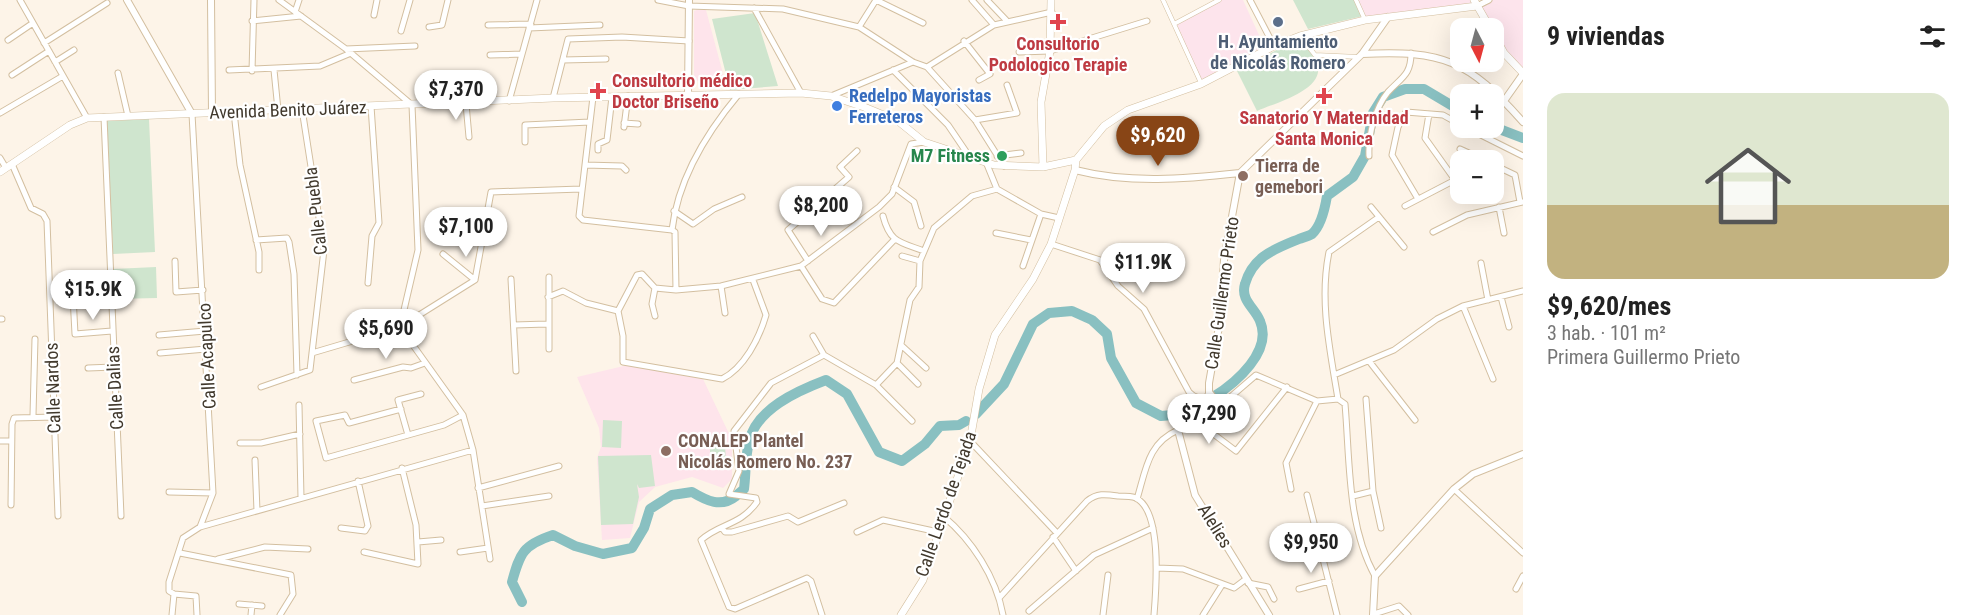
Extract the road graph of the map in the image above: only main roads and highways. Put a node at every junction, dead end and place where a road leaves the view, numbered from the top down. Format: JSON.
{"nodes":[{"id":1,"x":1051,"y":0,"type":"edge"},
{"id":2,"x":1475,"y":3,"type":"edge"},
{"id":3,"x":1484,"y":18,"type":"edge"},
{"id":4,"x":1504,"y":53,"type":"edge"},
{"id":5,"x":1523,"y":73,"type":"edge"},
{"id":6,"x":1076,"y":160,"type":"junction"},
{"id":7,"x":1042,"y":167,"type":"junction"},
{"id":8,"x":6,"y":168,"type":"edge"},
{"id":9,"x":901,"y":615,"type":"edge"}],
"edges":[{"from":1,"to":7,"type":"main road"},
{"from":2,"to":3,"type":"main road"},
{"from":2,"to":6,"type":"main road"},
{"from":4,"to":5,"type":"main road"},
{"from":6,"to":7,"type":"main road","name":"Avenida Benito Juárez"},
{"from":6,"to":9,"type":"main road","name":"Calle Lerdo de Tejada"},
{"from":7,"to":8,"type":"main road","name":"Avenida Benito Juárez"}]}
